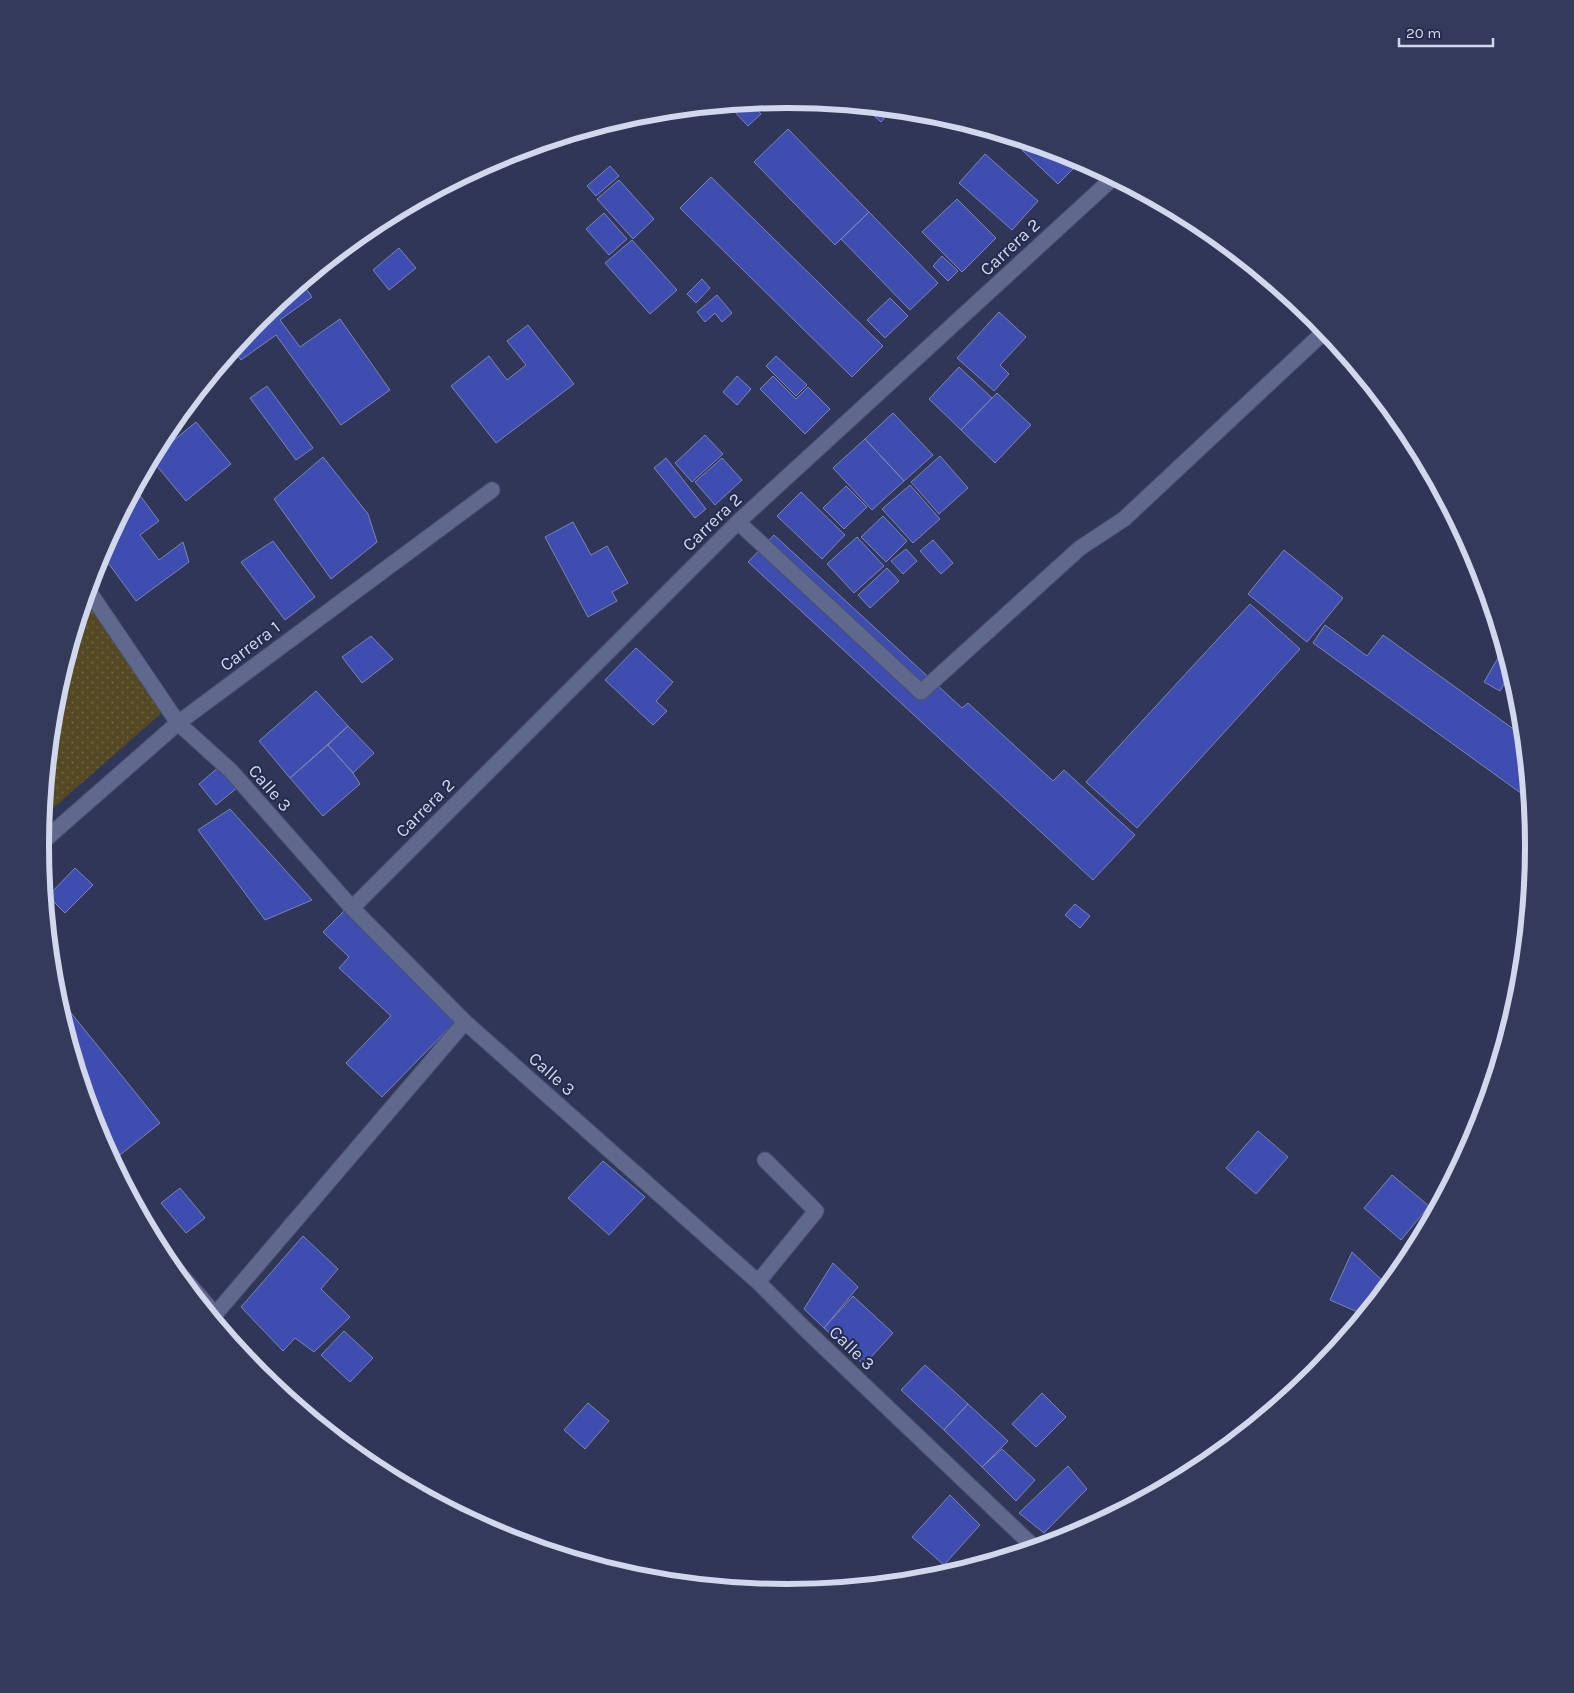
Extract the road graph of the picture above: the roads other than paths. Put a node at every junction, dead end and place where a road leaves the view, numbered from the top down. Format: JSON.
{"nodes":[{"id":1,"x":1109,"y":182,"type":"edge"},
{"id":2,"x":1320,"y":336,"type":"edge"},
{"id":3,"x":492,"y":490,"type":"dead end"},
{"id":4,"x":738,"y":522,"type":"junction"},
{"id":5,"x":93,"y":597,"type":"edge"},
{"id":6,"x":178,"y":723,"type":"junction"},
{"id":7,"x":49,"y":836,"type":"edge"},
{"id":8,"x":352,"y":908,"type":"junction"},
{"id":9,"x":465,"y":1022,"type":"junction"},
{"id":10,"x":764,"y":1160,"type":"dead end"},
{"id":11,"x":758,"y":1282,"type":"junction"},
{"id":12,"x":215,"y":1313,"type":"edge"},
{"id":13,"x":1030,"y":1544,"type":"edge"}],
"edges":[{"from":1,"to":4,"type":"street","name":"Carrera 2"},
{"from":2,"to":4,"type":"street"},
{"from":3,"to":6,"type":"street","name":"Carrera 1"},
{"from":4,"to":8,"type":"street","name":"Carrera 2"},
{"from":5,"to":6,"type":"street","name":"Calle 3"},
{"from":6,"to":7,"type":"street","name":"Carrera 1"},
{"from":6,"to":8,"type":"street","name":"Calle 3"},
{"from":8,"to":9,"type":"street","name":"Calle 3"},
{"from":9,"to":11,"type":"street","name":"Calle 3"},
{"from":9,"to":12,"type":"street"},
{"from":10,"to":11,"type":"street"},
{"from":11,"to":13,"type":"street","name":"Calle 3"}]}
